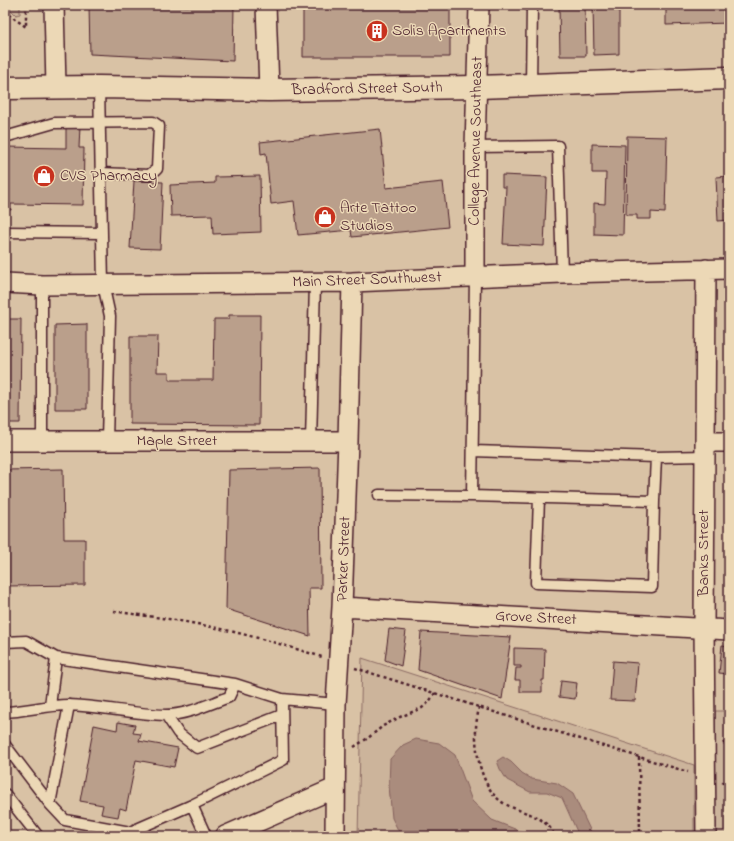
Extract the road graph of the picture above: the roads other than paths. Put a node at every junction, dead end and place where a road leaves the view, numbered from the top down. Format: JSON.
{"nodes":[{"id":1,"x":54,"y":5,"type":"edge"},
{"id":2,"x":266,"y":5,"type":"edge"},
{"id":3,"x":479,"y":5,"type":"edge"},
{"id":4,"x":532,"y":5,"type":"edge"},
{"id":5,"x":729,"y":78,"type":"edge"},
{"id":6,"x":531,"y":85,"type":"junction"},
{"id":7,"x":56,"y":87,"type":"junction"},
{"id":8,"x":99,"y":87,"type":"junction"},
{"id":9,"x":477,"y":87,"type":"junction"},
{"id":10,"x":5,"y":88,"type":"edge"},
{"id":11,"x":269,"y":90,"type":"junction"},
{"id":12,"x":100,"y":123,"type":"junction"},
{"id":13,"x":5,"y":137,"type":"edge"},
{"id":14,"x":475,"y":147,"type":"junction"},
{"id":15,"x":101,"y":174,"type":"junction"},
{"id":16,"x":5,"y":232,"type":"edge"},
{"id":17,"x":102,"y":233,"type":"junction"},
{"id":18,"x":706,"y":269,"type":"junction"},
{"id":19,"x":729,"y":269,"type":"edge"},
{"id":20,"x":562,"y":273,"type":"junction"},
{"id":21,"x":475,"y":277,"type":"junction"},
{"id":22,"x":315,"y":282,"type":"junction"},
{"id":23,"x":352,"y":282,"type":"junction"},
{"id":24,"x":5,"y":283,"type":"edge"},
{"id":25,"x":42,"y":284,"type":"junction"},
{"id":26,"x":103,"y":284,"type":"junction"},
{"id":27,"x":5,"y":441,"type":"edge"},
{"id":28,"x":42,"y":441,"type":"junction"},
{"id":29,"x":107,"y":441,"type":"junction"},
{"id":30,"x":348,"y":441,"type":"junction"},
{"id":31,"x":311,"y":442,"type":"junction"},
{"id":32,"x":729,"y":442,"type":"edge"},
{"id":33,"x":705,"y":449,"type":"junction"},
{"id":34,"x":473,"y":451,"type":"junction"},
{"id":35,"x":656,"y":457,"type":"junction"},
{"id":36,"x":379,"y":495,"type":"dead end"},
{"id":37,"x":472,"y":496,"type":"junction"},
{"id":38,"x":539,"y":498,"type":"junction"},
{"id":39,"x":654,"y":502,"type":"junction"},
{"id":40,"x":342,"y":607,"type":"junction"},
{"id":41,"x":704,"y":628,"type":"junction"},
{"id":42,"x":729,"y":630,"type":"edge"},
{"id":43,"x":5,"y":642,"type":"edge"},
{"id":44,"x":56,"y":658,"type":"junction"},
{"id":45,"x":235,"y":684,"type":"junction"},
{"id":46,"x":282,"y":699,"type":"junction"},
{"id":47,"x":336,"y":704,"type":"junction"},
{"id":48,"x":69,"y":705,"type":"junction"},
{"id":49,"x":50,"y":706,"type":"junction"},
{"id":50,"x":5,"y":712,"type":"edge"},
{"id":51,"x":166,"y":715,"type":"junction"},
{"id":52,"x":282,"y":715,"type":"junction"},
{"id":53,"x":5,"y":745,"type":"edge"},
{"id":54,"x":335,"y":788,"type":"junction"},
{"id":55,"x":5,"y":794,"type":"edge"},
{"id":56,"x":50,"y":804,"type":"junction"},
{"id":57,"x":192,"y":805,"type":"junction"},
{"id":58,"x":38,"y":836,"type":"edge"},
{"id":59,"x":206,"y":836,"type":"edge"},
{"id":60,"x":225,"y":836,"type":"edge"},
{"id":61,"x":335,"y":836,"type":"edge"},
{"id":62,"x":706,"y":836,"type":"edge"}],
"edges":[{"from":1,"to":7,"type":"street"},
{"from":2,"to":11,"type":"street"},
{"from":3,"to":9,"type":"street","name":"College Avenue Southeast"},
{"from":4,"to":6,"type":"lane"},
{"from":5,"to":6,"type":"street","name":"Bradford Street South"},
{"from":6,"to":9,"type":"street","name":"Bradford Street South"},
{"from":7,"to":8,"type":"street","name":"Bradford Street South"},
{"from":7,"to":10,"type":"street","name":"Bradford Street South"},
{"from":8,"to":11,"type":"street","name":"Bradford Street South"},
{"from":8,"to":12,"type":"lane"},
{"from":9,"to":11,"type":"street","name":"Bradford Street South"},
{"from":9,"to":14,"type":"street","name":"College Avenue Southeast"},
{"from":12,"to":13,"type":"lane"},
{"from":12,"to":15,"type":"lane"},
{"from":12,"to":15,"type":"lane"},
{"from":14,"to":20,"type":"lane"},
{"from":14,"to":21,"type":"street","name":"College Avenue Southeast"},
{"from":15,"to":17,"type":"lane"},
{"from":16,"to":17,"type":"lane"},
{"from":17,"to":26,"type":"lane"},
{"from":18,"to":19,"type":"street","name":"Main Street Southwest"},
{"from":18,"to":20,"type":"street","name":"Main Street Southwest"},
{"from":18,"to":33,"type":"street","name":"Banks Street"},
{"from":20,"to":21,"type":"street","name":"Main Street Southwest"},
{"from":21,"to":23,"type":"street","name":"Main Street Southwest"},
{"from":21,"to":34,"type":"lane"},
{"from":22,"to":23,"type":"street","name":"Main Street Southwest"},
{"from":22,"to":26,"type":"street","name":"Main Street Southwest"},
{"from":22,"to":31,"type":"lane"},
{"from":23,"to":30,"type":"street","name":"Parker Street"},
{"from":24,"to":25,"type":"street","name":"Main Street Southwest"},
{"from":25,"to":26,"type":"street","name":"Main Street Southwest"},
{"from":25,"to":28,"type":"lane"},
{"from":26,"to":29,"type":"lane"},
{"from":27,"to":28,"type":"street","name":"Maple Street"},
{"from":28,"to":29,"type":"street","name":"Maple Street"},
{"from":29,"to":31,"type":"street","name":"Maple Street"},
{"from":30,"to":31,"type":"street","name":"Maple Street"},
{"from":30,"to":40,"type":"street","name":"Parker Street"},
{"from":32,"to":33,"type":"street"},
{"from":33,"to":35,"type":"lane"},
{"from":33,"to":41,"type":"street","name":"Banks Street"},
{"from":34,"to":35,"type":"lane"},
{"from":34,"to":37,"type":"lane"},
{"from":35,"to":39,"type":"lane"},
{"from":36,"to":37,"type":"lane"},
{"from":37,"to":38,"type":"lane"},
{"from":38,"to":39,"type":"lane"},
{"from":38,"to":39,"type":"lane"},
{"from":40,"to":41,"type":"street","name":"Grove Street"},
{"from":40,"to":47,"type":"street","name":"Parker Street"},
{"from":41,"to":42,"type":"street","name":"Grove Street"},
{"from":41,"to":62,"type":"street","name":"Banks Street"},
{"from":43,"to":44,"type":"lane"},
{"from":44,"to":45,"type":"lane"},
{"from":44,"to":49,"type":"lane"},
{"from":45,"to":46,"type":"lane"},
{"from":45,"to":51,"type":"lane"},
{"from":46,"to":47,"type":"lane"},
{"from":46,"to":52,"type":"lane"},
{"from":47,"to":54,"type":"street","name":"Parker Street"},
{"from":48,"to":49,"type":"lane"},
{"from":48,"to":51,"type":"lane"},
{"from":48,"to":56,"type":"lane"},
{"from":49,"to":50,"type":"lane"},
{"from":51,"to":52,"type":"lane"},
{"from":52,"to":57,"type":"lane"},
{"from":53,"to":56,"type":"lane"},
{"from":54,"to":60,"type":"street"},
{"from":54,"to":61,"type":"street","name":"Parker Street"},
{"from":55,"to":58,"type":"lane"},
{"from":56,"to":57,"type":"lane"},
{"from":57,"to":59,"type":"lane"}]}
